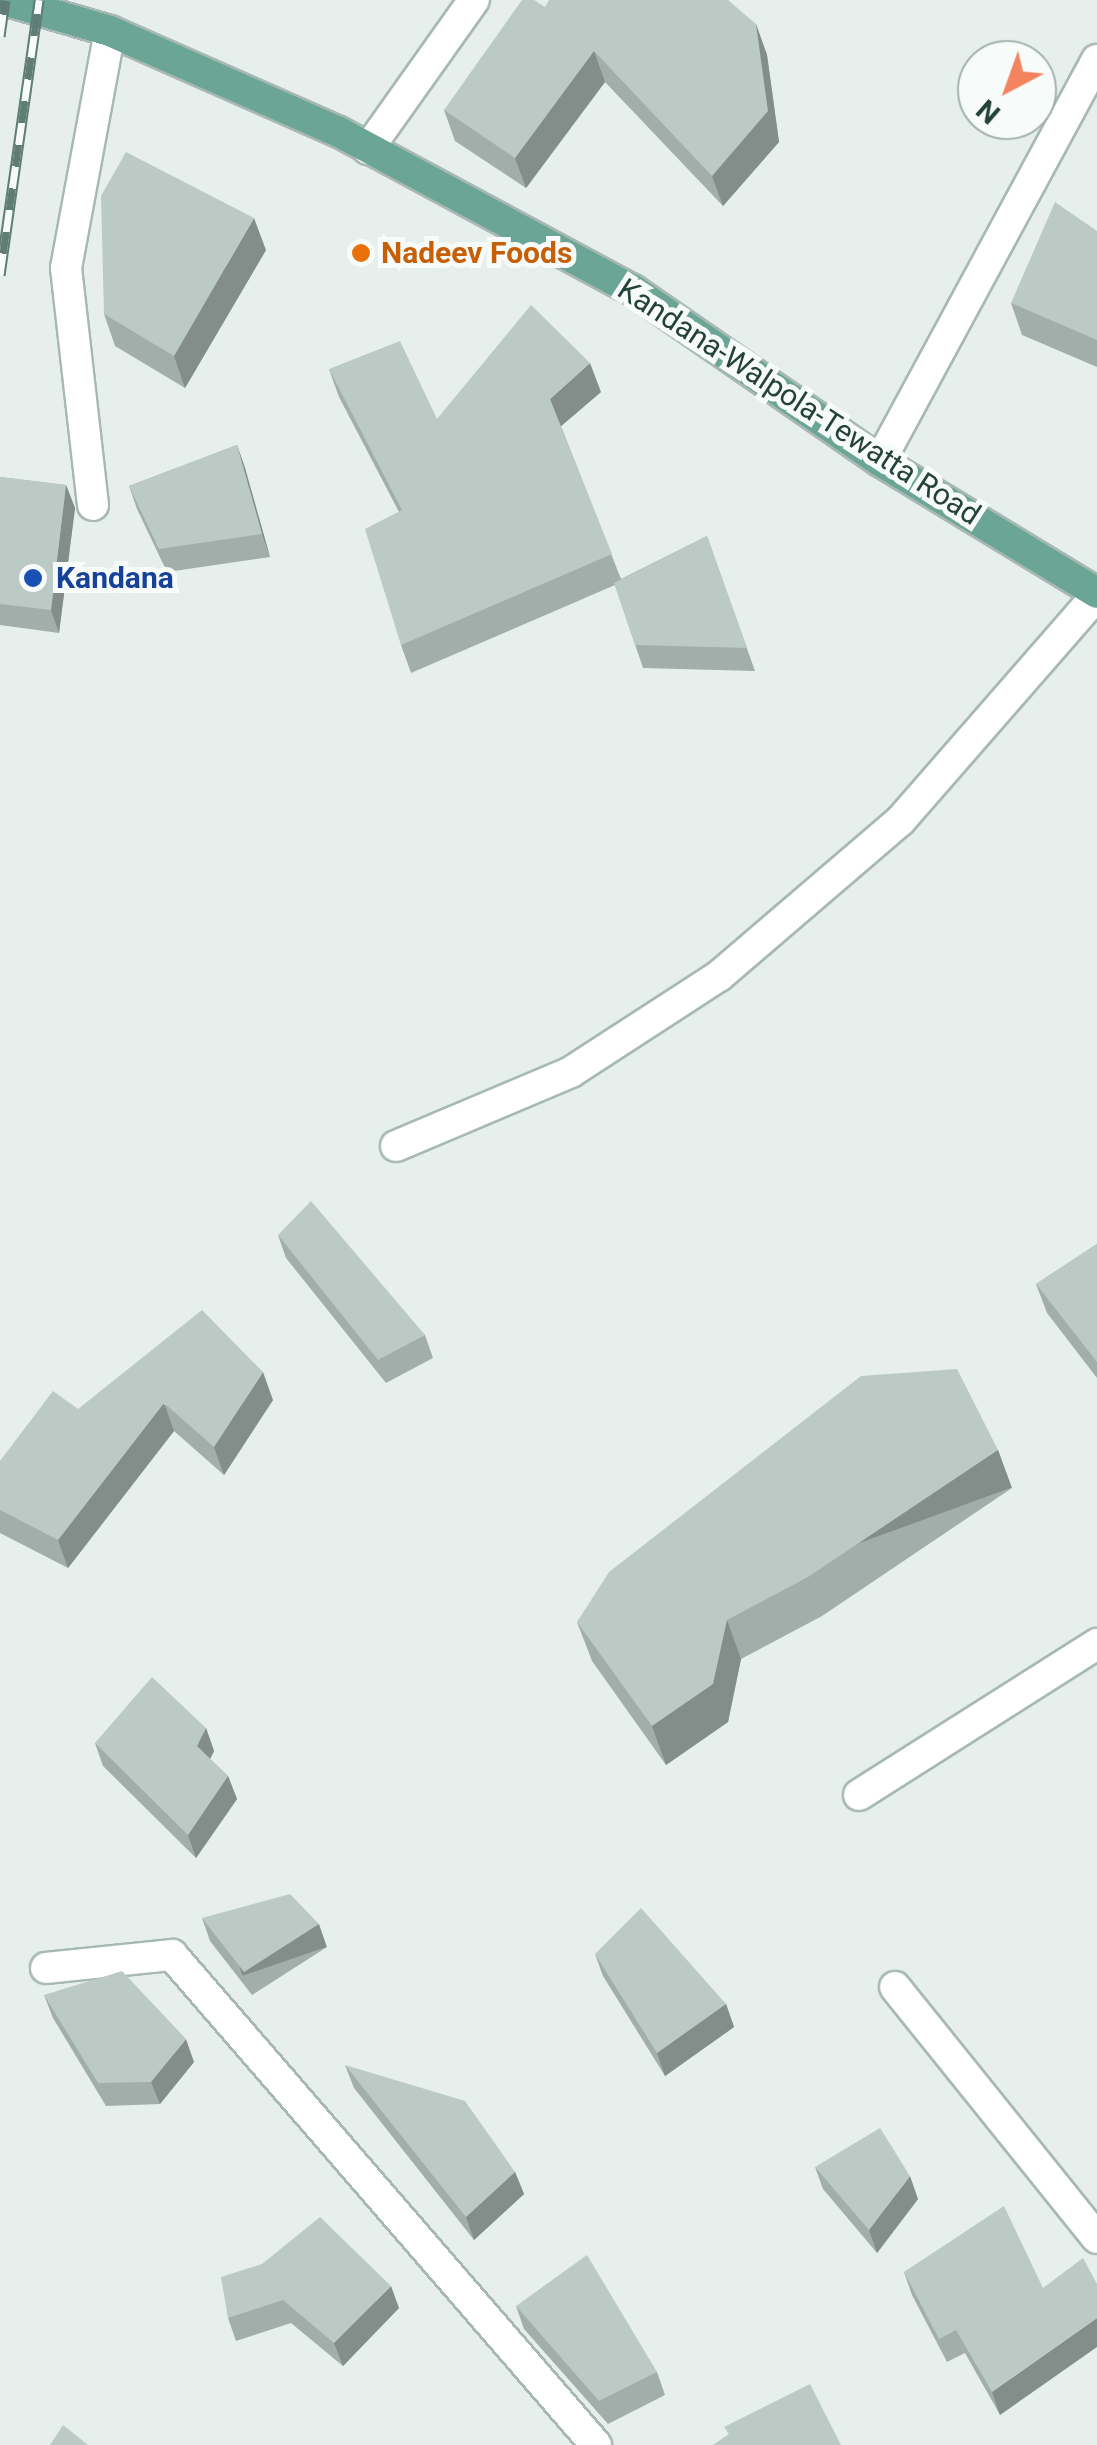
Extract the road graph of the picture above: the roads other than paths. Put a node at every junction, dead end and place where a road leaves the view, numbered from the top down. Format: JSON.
{"nodes":[{"id":1,"x":4,"y":0,"type":"edge"},
{"id":2,"x":474,"y":0,"type":"edge"},
{"id":3,"x":110,"y":31,"type":"junction"},
{"id":4,"x":1097,"y":60,"type":"edge"},
{"id":5,"x":368,"y":149,"type":"junction"},
{"id":6,"x":880,"y":462,"type":"junction"},
{"id":7,"x":93,"y":505,"type":"dead end"},
{"id":8,"x":1097,"y":594,"type":"edge"},
{"id":9,"x":396,"y":1146,"type":"dead end"},
{"id":10,"x":1097,"y":1644,"type":"edge"},
{"id":11,"x":859,"y":1794,"type":"dead end"},
{"id":12,"x":46,"y":1968,"type":"dead end"},
{"id":13,"x":895,"y":1987,"type":"dead end"},
{"id":14,"x":1097,"y":2238,"type":"edge"},
{"id":15,"x":596,"y":2445,"type":"edge"}],
"edges":[{"from":1,"to":3,"type":"main road","name":"Kandana-Walpola-Tewatta Road"},
{"from":2,"to":5,"type":"street"},
{"from":3,"to":5,"type":"main road","name":"Kandana-Walpola-Tewatta Road"},
{"from":3,"to":7,"type":"street"},
{"from":4,"to":6,"type":"street"},
{"from":5,"to":6,"type":"main road","name":"Kandana-Walpola-Tewatta Road"},
{"from":6,"to":8,"type":"main road","name":"Kandana-Walpola-Tewatta Road"},
{"from":8,"to":9,"type":"street"},
{"from":10,"to":11,"type":"street"},
{"from":12,"to":15,"type":"street"},
{"from":13,"to":14,"type":"street"}]}
